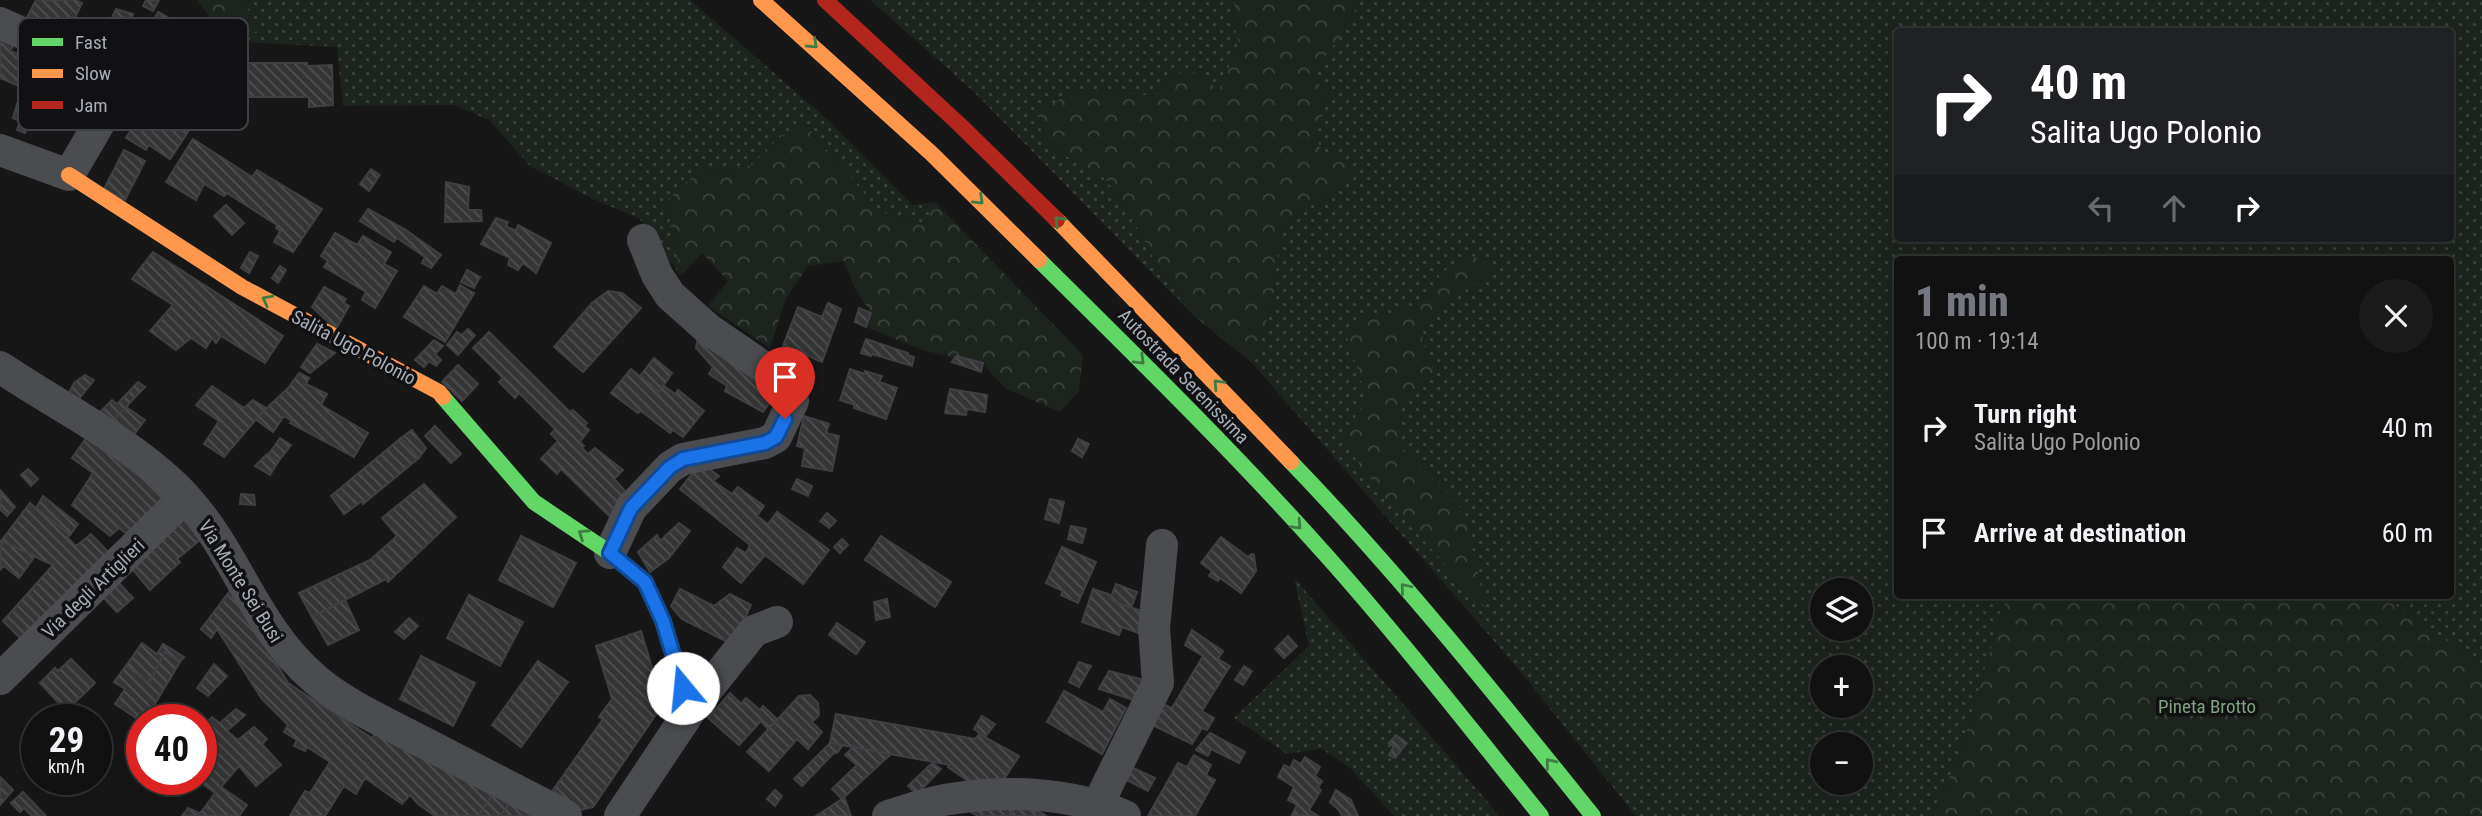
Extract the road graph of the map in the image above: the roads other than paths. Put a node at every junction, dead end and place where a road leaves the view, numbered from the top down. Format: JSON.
{"nodes":[{"id":1,"x":761,"y":0,"type":"edge"},
{"id":2,"x":825,"y":0,"type":"edge"},
{"id":3,"x":0,"y":23,"type":"edge"},
{"id":4,"x":18,"y":31,"type":"edge"},
{"id":5,"x":95,"y":130,"type":"edge"},
{"id":6,"x":0,"y":150,"type":"edge"},
{"id":7,"x":69,"y":175,"type":"junction"},
{"id":8,"x":643,"y":240,"type":"dead end"},
{"id":9,"x":0,"y":367,"type":"edge"},
{"id":10,"x":185,"y":497,"type":"junction"},
{"id":11,"x":1161,"y":545,"type":"dead end"},
{"id":12,"x":610,"y":553,"type":"junction"},
{"id":13,"x":777,"y":622,"type":"dead end"},
{"id":14,"x":0,"y":679,"type":"edge"},
{"id":15,"x":690,"y":711,"type":"junction"},
{"id":16,"x":956,"y":807,"type":"edge"},
{"id":17,"x":1111,"y":810,"type":"edge"},
{"id":18,"x":566,"y":816,"type":"edge"},
{"id":19,"x":620,"y":816,"type":"edge"},
{"id":20,"x":888,"y":816,"type":"edge"},
{"id":21,"x":1541,"y":816,"type":"edge"},
{"id":22,"x":1593,"y":816,"type":"edge"}],
"edges":[{"from":1,"to":21,"type":"main road","name":"Autostrada Serenissima","one_way":true},
{"from":22,"to":2,"type":"main road","name":"Autostrada Serenissima","one_way":true},
{"from":3,"to":4,"type":"street"},
{"from":5,"to":7,"type":"street"},
{"from":6,"to":7,"type":"street","name":"Salita Ugo Polonio"},
{"from":12,"to":7,"type":"main road","name":"Salita Ugo Polonio","one_way":true},
{"from":8,"to":12,"type":"street"},
{"from":9,"to":10,"type":"street","name":"Via Monte Sei Busi"},
{"from":10,"to":14,"type":"street","name":"Via degli Artiglieri"},
{"from":10,"to":18,"type":"street","name":"Via Monte Sei Busi"},
{"from":11,"to":17,"type":"street"},
{"from":12,"to":15,"type":"main road","name":"Salita Ugo Polonio"},
{"from":13,"to":15,"type":"street"},
{"from":15,"to":19,"type":"street"},
{"from":16,"to":17,"type":"street"},
{"from":16,"to":20,"type":"street"}]}
